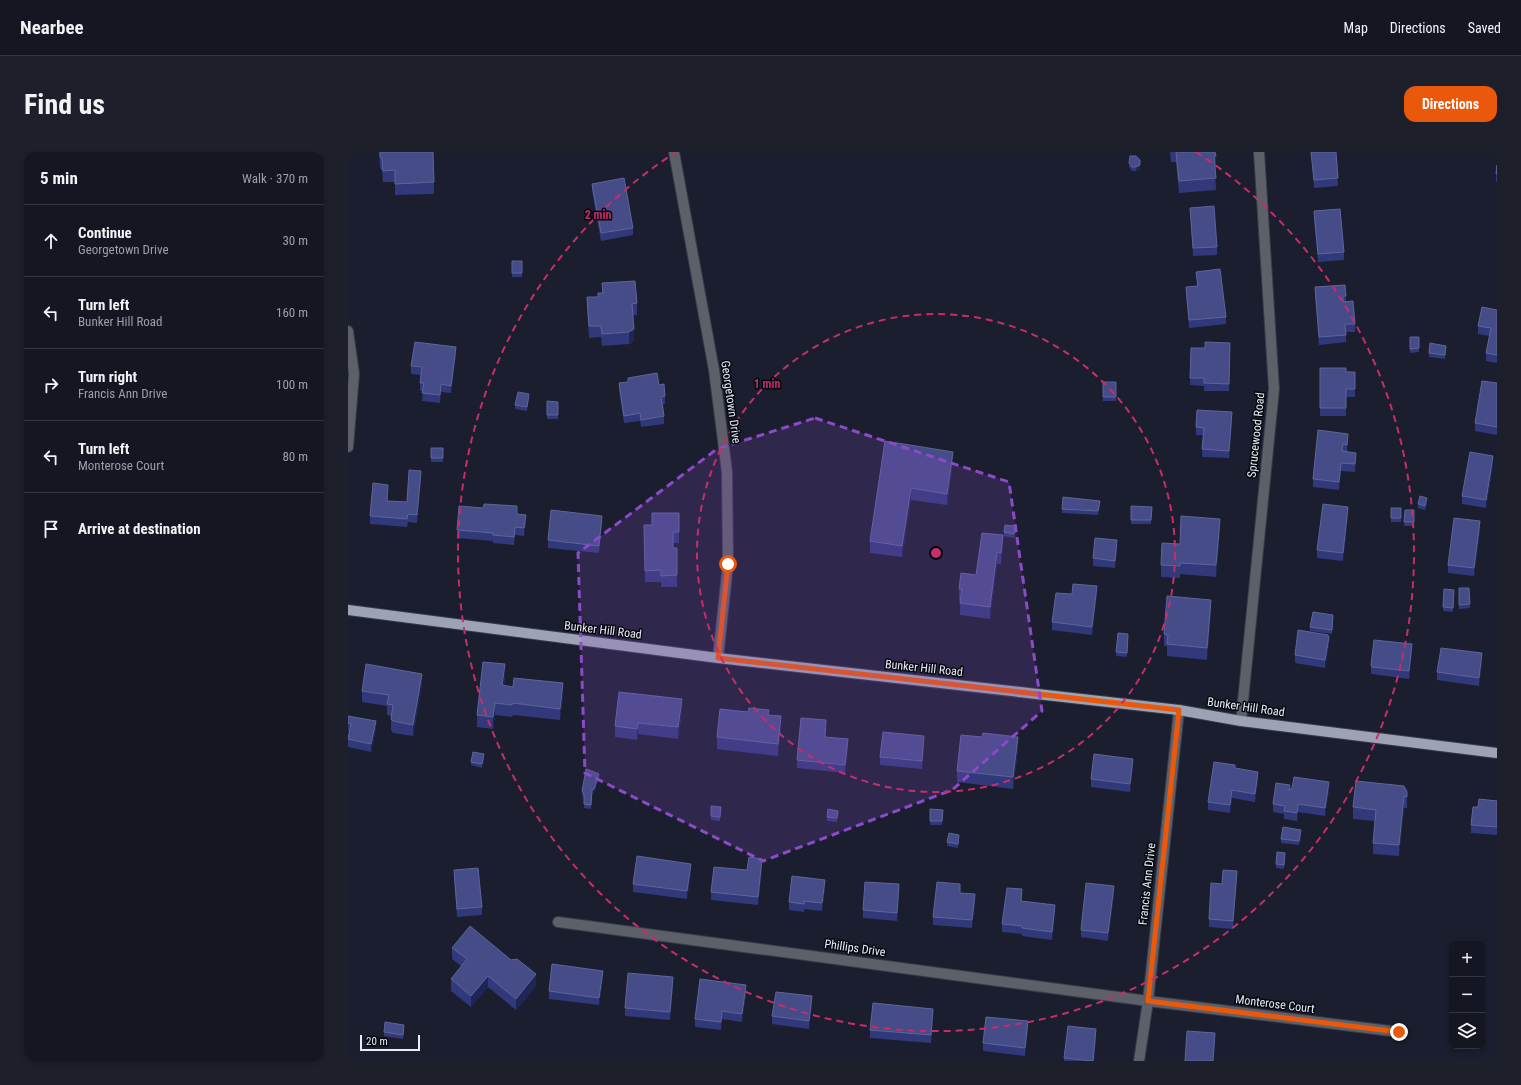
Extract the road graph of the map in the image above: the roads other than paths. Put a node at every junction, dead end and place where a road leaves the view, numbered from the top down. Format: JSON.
{"nodes":[{"id":1,"x":674,"y":152,"type":"edge"},
{"id":2,"x":1258,"y":152,"type":"edge"},
{"id":3,"x":348,"y":331,"type":"edge"},
{"id":4,"x":348,"y":447,"type":"edge"},
{"id":5,"x":348,"y":610,"type":"edge"},
{"id":6,"x":718,"y":658,"type":"junction"},
{"id":7,"x":1179,"y":710,"type":"junction"},
{"id":8,"x":1241,"y":721,"type":"junction"},
{"id":9,"x":1497,"y":753,"type":"edge"},
{"id":10,"x":558,"y":922,"type":"dead end"},
{"id":11,"x":1148,"y":1001,"type":"junction"},
{"id":12,"x":1399,"y":1032,"type":"dead end"},
{"id":13,"x":1139,"y":1061,"type":"edge"}],
"edges":[{"from":1,"to":6,"type":"street","name":"Georgetown Drive"},
{"from":2,"to":8,"type":"street","name":"Sprucewood Road"},
{"from":3,"to":4,"type":"street"},
{"from":5,"to":6,"type":"main road","name":"Bunker Hill Road"},
{"from":6,"to":7,"type":"main road","name":"Bunker Hill Road"},
{"from":7,"to":8,"type":"main road","name":"Bunker Hill Road"},
{"from":7,"to":11,"type":"street","name":"Francis Ann Drive"},
{"from":8,"to":9,"type":"main road","name":"Bunker Hill Road"},
{"from":10,"to":11,"type":"street","name":"Phillips Drive"},
{"from":11,"to":12,"type":"street","name":"Monterose Court"},
{"from":11,"to":13,"type":"street","name":"Francis Ann Drive"}]}
